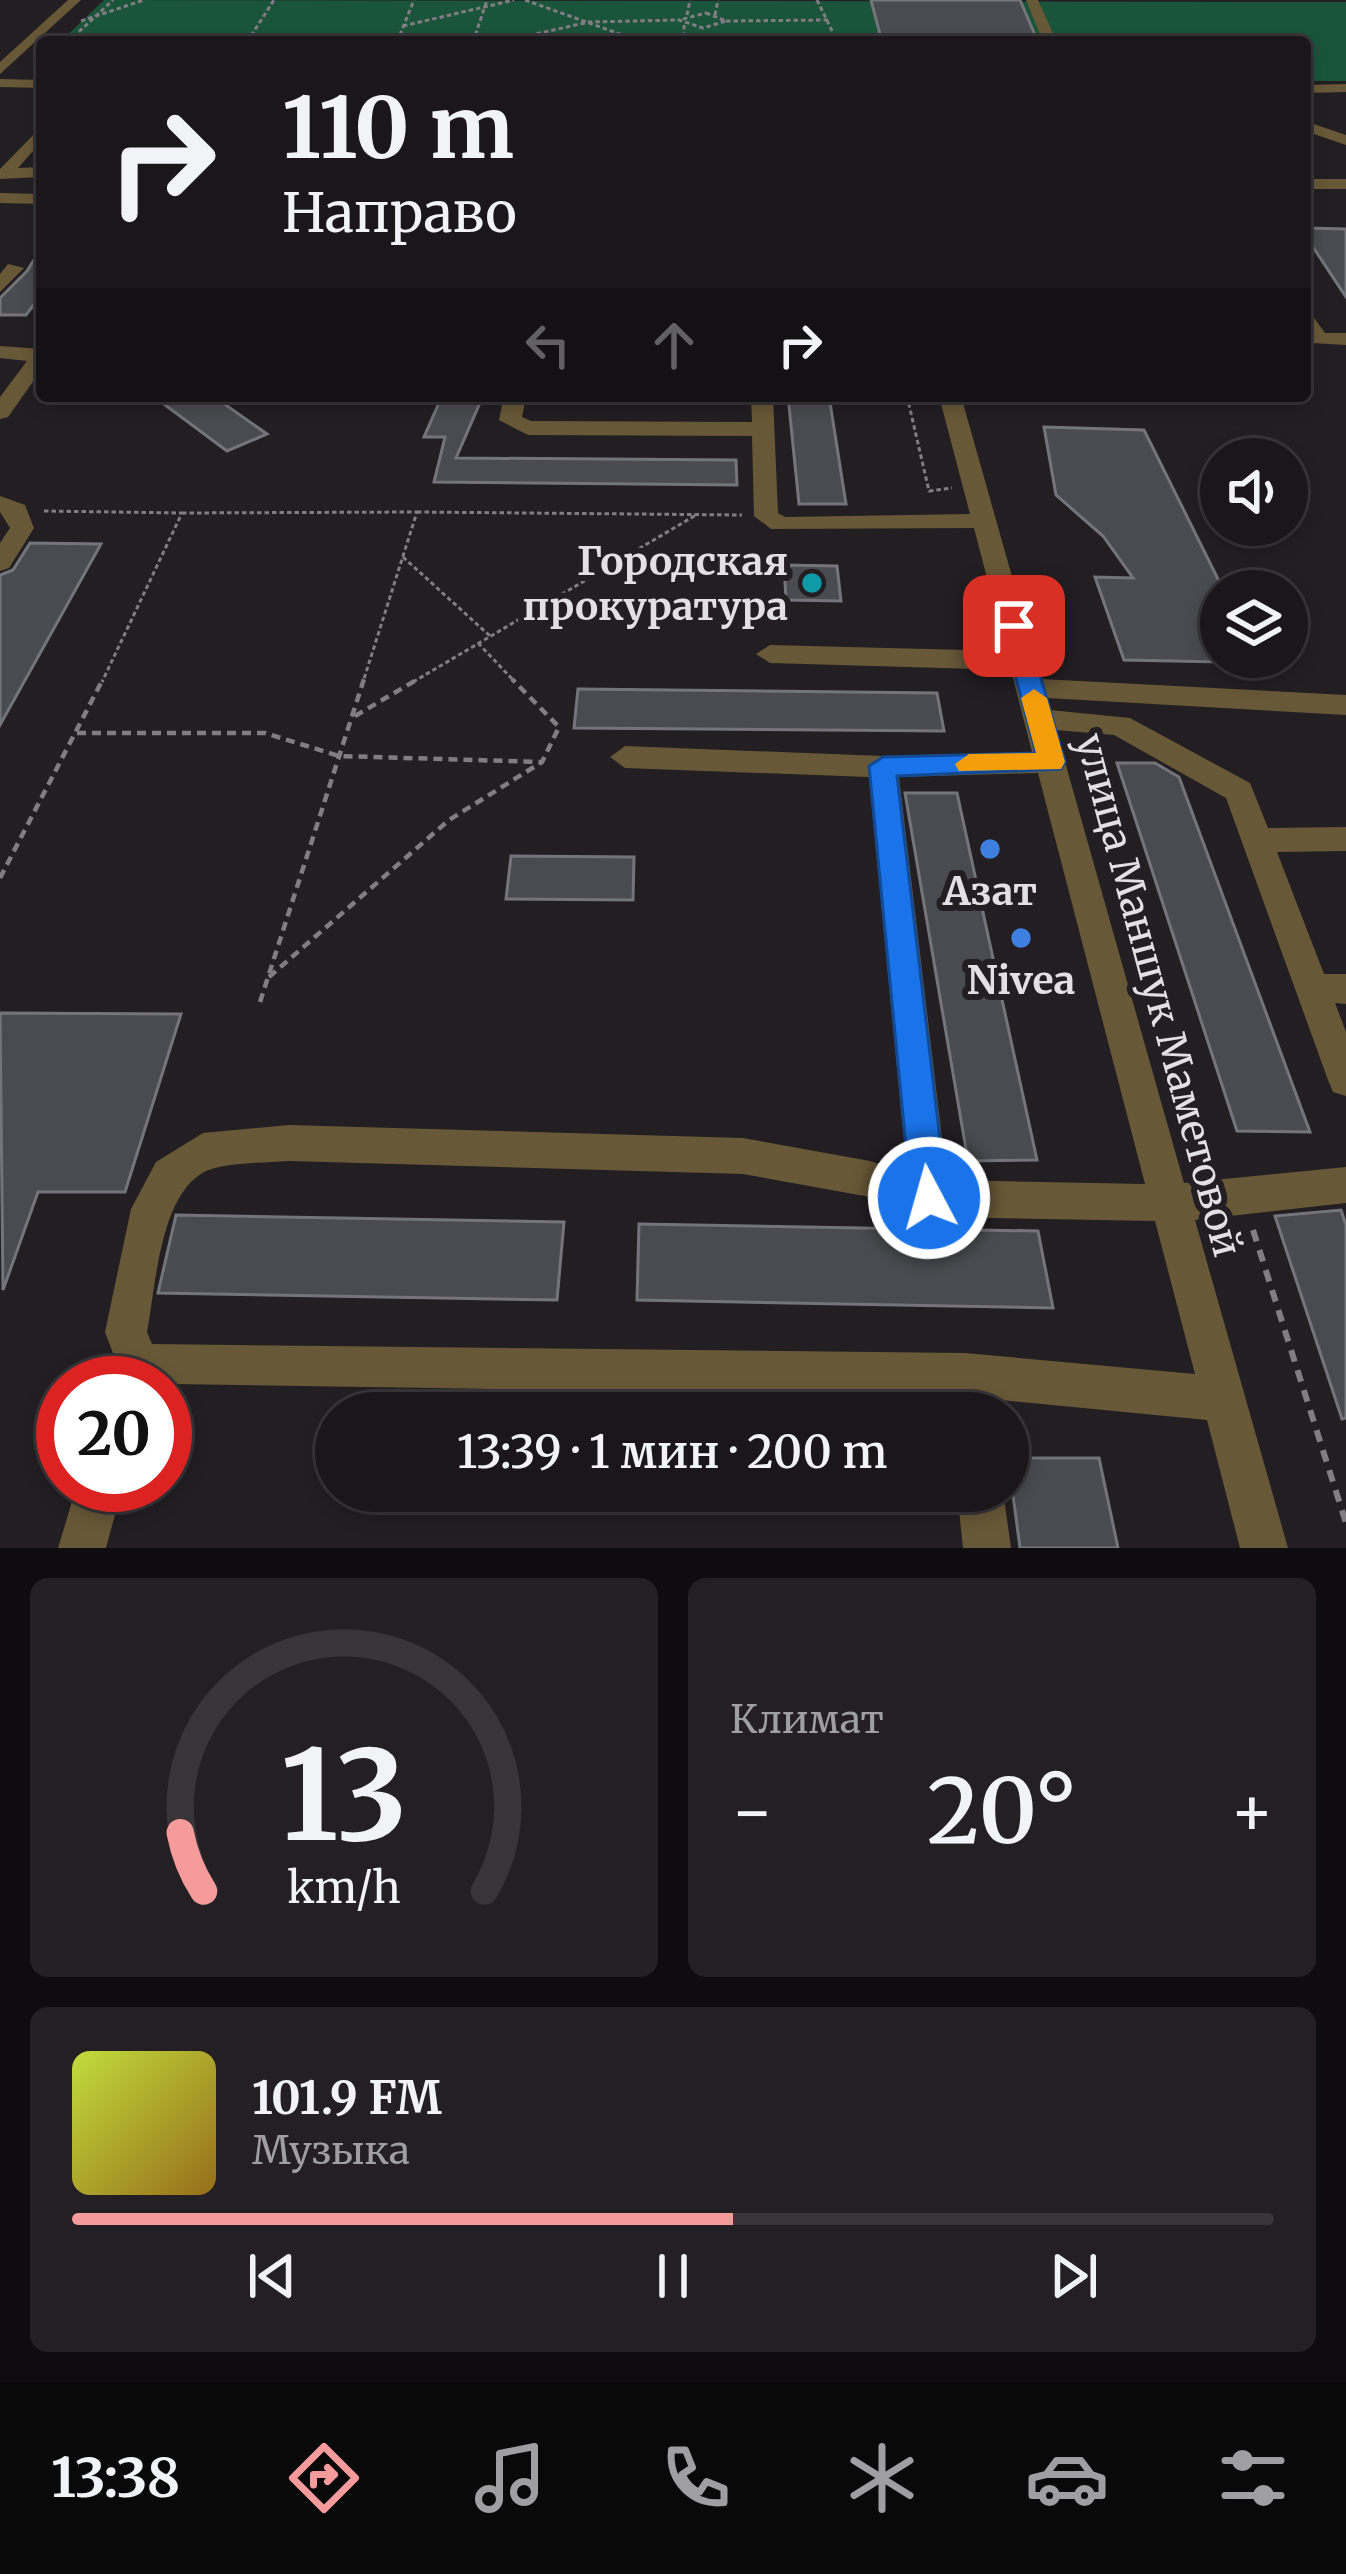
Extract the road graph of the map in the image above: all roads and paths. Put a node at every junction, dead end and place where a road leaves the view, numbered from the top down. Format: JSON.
{"nodes":[{"id":1,"x":75,"y":0,"type":"edge"},
{"id":2,"x":112,"y":0,"type":"edge"},
{"id":3,"x":144,"y":0,"type":"edge"},
{"id":4,"x":274,"y":0,"type":"edge"},
{"id":5,"x":414,"y":0,"type":"edge"},
{"id":6,"x":487,"y":0,"type":"edge"},
{"id":7,"x":514,"y":0,"type":"edge"},
{"id":8,"x":525,"y":0,"type":"edge"},
{"id":9,"x":689,"y":0,"type":"edge"},
{"id":10,"x":718,"y":0,"type":"edge"},
{"id":11,"x":817,"y":0,"type":"edge"},
{"id":12,"x":1032,"y":0,"type":"edge"},
{"id":13,"x":484,"y":9,"type":"junction"},
{"id":14,"x":715,"y":14,"type":"junction"},
{"id":15,"x":687,"y":15,"type":"junction"},
{"id":16,"x":93,"y":20,"type":"junction"},
{"id":17,"x":679,"y":20,"type":"junction"},
{"id":18,"x":828,"y":20,"type":"junction"},
{"id":19,"x":726,"y":21,"type":"junction"},
{"id":20,"x":589,"y":22,"type":"junction"},
{"id":21,"x":684,"y":25,"type":"junction"},
{"id":22,"x":403,"y":26,"type":"junction"},
{"id":23,"x":46,"y":27,"type":"junction"},
{"id":24,"x":20,"y":32,"type":"dead end"},
{"id":25,"x":75,"y":36,"type":"edge"},
{"id":26,"x":252,"y":36,"type":"edge"},
{"id":27,"x":399,"y":36,"type":"edge"},
{"id":28,"x":475,"y":36,"type":"edge"},
{"id":29,"x":527,"y":36,"type":"edge"},
{"id":30,"x":626,"y":36,"type":"edge"},
{"id":31,"x":684,"y":36,"type":"edge"},
{"id":32,"x":835,"y":36,"type":"edge"},
{"id":33,"x":1047,"y":36,"type":"edge"},
{"id":34,"x":4,"y":64,"type":"edge"},
{"id":35,"x":0,"y":83,"type":"edge"},
{"id":36,"x":36,"y":84,"type":"edge"},
{"id":37,"x":1346,"y":88,"type":"edge"},
{"id":38,"x":1311,"y":89,"type":"edge"},
{"id":39,"x":1311,"y":128,"type":"edge"},
{"id":40,"x":36,"y":137,"type":"edge"},
{"id":41,"x":1346,"y":140,"type":"edge"},
{"id":42,"x":36,"y":172,"type":"edge"},
{"id":43,"x":3,"y":173,"type":"edge"},
{"id":44,"x":1311,"y":184,"type":"edge"},
{"id":45,"x":1346,"y":184,"type":"edge"},
{"id":46,"x":0,"y":198,"type":"edge"},
{"id":47,"x":36,"y":199,"type":"edge"},
{"id":48,"x":15,"y":268,"type":"dead end"},
{"id":49,"x":0,"y":286,"type":"edge"},
{"id":50,"x":1311,"y":328,"type":"edge"},
{"id":51,"x":1346,"y":339,"type":"edge"},
{"id":52,"x":0,"y":352,"type":"edge"},
{"id":53,"x":36,"y":356,"type":"edge"},
{"id":54,"x":36,"y":363,"type":"edge"},
{"id":55,"x":514,"y":402,"type":"edge"},
{"id":56,"x":763,"y":402,"type":"edge"},
{"id":57,"x":908,"y":402,"type":"edge"},
{"id":58,"x":952,"y":402,"type":"edge"},
{"id":59,"x":0,"y":412,"type":"edge"},
{"id":60,"x":765,"y":429,"type":"junction"},
{"id":61,"x":975,"y":485,"type":"junction"},
{"id":62,"x":8,"y":506,"type":"edge"},
{"id":63,"x":417,"y":512,"type":"junction"},
{"id":64,"x":182,"y":513,"type":"junction"},
{"id":65,"x":696,"y":515,"type":"junction"},
{"id":66,"x":766,"y":515,"type":"junction"},
{"id":67,"x":985,"y":521,"type":"junction"},
{"id":68,"x":403,"y":557,"type":"junction"},
{"id":69,"x":0,"y":562,"type":"edge"},
{"id":70,"x":490,"y":636,"type":"junction"},
{"id":71,"x":478,"y":644,"type":"junction"},
{"id":72,"x":770,"y":654,"type":"dead end"},
{"id":73,"x":1032,"y":689,"type":"junction"},
{"id":74,"x":1346,"y":704,"type":"edge"},
{"id":75,"x":351,"y":718,"type":"junction"},
{"id":76,"x":76,"y":733,"type":"junction"},
{"id":77,"x":339,"y":756,"type":"junction"},
{"id":78,"x":626,"y":757,"type":"dead end"},
{"id":79,"x":542,"y":762,"type":"junction"},
{"id":80,"x":1052,"y":762,"type":"junction"},
{"id":81,"x":883,"y":766,"type":"junction"},
{"id":82,"x":1346,"y":839,"type":"edge"},
{"id":83,"x":1257,"y":840,"type":"junction"},
{"id":84,"x":0,"y":878,"type":"edge"},
{"id":85,"x":268,"y":978,"type":"junction"},
{"id":86,"x":1329,"y":988,"type":"edge"},
{"id":87,"x":260,"y":1001,"type":"dead end"},
{"id":88,"x":1346,"y":1080,"type":"edge"},
{"id":89,"x":1346,"y":1185,"type":"edge"},
{"id":90,"x":1242,"y":1196,"type":"junction"},
{"id":91,"x":929,"y":1198,"type":"junction"},
{"id":92,"x":1174,"y":1202,"type":"junction"},
{"id":93,"x":131,"y":1356,"type":"edge"},
{"id":94,"x":192,"y":1365,"type":"edge"},
{"id":95,"x":913,"y":1392,"type":"edge"},
{"id":96,"x":1029,"y":1395,"type":"edge"},
{"id":97,"x":1223,"y":1399,"type":"junction"},
{"id":98,"x":92,"y":1512,"type":"edge"},
{"id":99,"x":983,"y":1512,"type":"edge"},
{"id":100,"x":1346,"y":1523,"type":"edge"},
{"id":101,"x":82,"y":1548,"type":"edge"},
{"id":102,"x":987,"y":1548,"type":"edge"},
{"id":103,"x":1264,"y":1548,"type":"edge"}],
"edges":[{"from":1,"to":23,"type":"street"},
{"from":2,"to":16,"type":"path"},
{"from":3,"to":16,"type":"path"},
{"from":4,"to":26,"type":"path"},
{"from":5,"to":22,"type":"path"},
{"from":6,"to":13,"type":"path"},
{"from":7,"to":13,"type":"path"},
{"from":8,"to":20,"type":"path"},
{"from":9,"to":15,"type":"path"},
{"from":10,"to":14,"type":"path"},
{"from":11,"to":18,"type":"path"},
{"from":12,"to":33,"type":"street"},
{"from":13,"to":22,"type":"path"},
{"from":13,"to":28,"type":"path"},
{"from":14,"to":15,"type":"path"},
{"from":14,"to":19,"type":"path"},
{"from":15,"to":17,"type":"path"},
{"from":16,"to":23,"type":"path"},
{"from":16,"to":25,"type":"path"},
{"from":17,"to":20,"type":"path"},
{"from":17,"to":21,"type":"path"},
{"from":18,"to":19,"type":"path"},
{"from":18,"to":32,"type":"path"},
{"from":19,"to":21,"type":"path"},
{"from":20,"to":29,"type":"path"},
{"from":20,"to":30,"type":"path"},
{"from":21,"to":31,"type":"path"},
{"from":22,"to":27,"type":"path"},
{"from":23,"to":24,"type":"street"},
{"from":23,"to":34,"type":"street"},
{"from":35,"to":36,"type":"street"},
{"from":37,"to":38,"type":"street"},
{"from":39,"to":41,"type":"street"},
{"from":40,"to":43,"type":"street"},
{"from":42,"to":43,"type":"street"},
{"from":44,"to":45,"type":"street"},
{"from":46,"to":47,"type":"street"},
{"from":48,"to":49,"type":"street"},
{"from":50,"to":51,"type":"street"},
{"from":52,"to":53,"type":"street"},
{"from":54,"to":59,"type":"street"},
{"from":55,"to":60,"type":"street"},
{"from":56,"to":60,"type":"street"},
{"from":57,"to":61,"type":"path"},
{"from":58,"to":61,"type":"street","name":"улица Маншук Маметовой"},
{"from":60,"to":66,"type":"street"},
{"from":61,"to":67,"type":"street","name":"улица Маншук Маметовой"},
{"from":62,"to":64,"type":"path"},
{"from":62,"to":69,"type":"street"},
{"from":63,"to":64,"type":"path"},
{"from":63,"to":65,"type":"path"},
{"from":63,"to":68,"type":"path"},
{"from":64,"to":76,"type":"path"},
{"from":65,"to":66,"type":"path"},
{"from":65,"to":70,"type":"path"},
{"from":66,"to":67,"type":"street"},
{"from":67,"to":73,"type":"street","name":"улица Маншук Маметовой"},
{"from":68,"to":70,"type":"path"},
{"from":68,"to":75,"type":"path"},
{"from":70,"to":71,"type":"path"},
{"from":71,"to":75,"type":"path"},
{"from":71,"to":79,"type":"path"},
{"from":72,"to":73,"type":"street"},
{"from":73,"to":74,"type":"street"},
{"from":73,"to":80,"type":"street","name":"улица Маншук Маметовой"},
{"from":73,"to":83,"type":"street"},
{"from":75,"to":77,"type":"path"},
{"from":76,"to":77,"type":"path"},
{"from":76,"to":84,"type":"path"},
{"from":77,"to":79,"type":"path"},
{"from":77,"to":85,"type":"path"},
{"from":78,"to":81,"type":"street"},
{"from":79,"to":85,"type":"path"},
{"from":80,"to":81,"type":"street"},
{"from":80,"to":92,"type":"street","name":"улица Маншук Маметовой"},
{"from":81,"to":91,"type":"street"},
{"from":82,"to":83,"type":"street"},
{"from":83,"to":86,"type":"street"},
{"from":85,"to":87,"type":"path"},
{"from":86,"to":88,"type":"street"},
{"from":89,"to":90,"type":"street"},
{"from":90,"to":92,"type":"street"},
{"from":90,"to":100,"type":"path"},
{"from":91,"to":92,"type":"street"},
{"from":91,"to":93,"type":"street"},
{"from":92,"to":97,"type":"street","name":"улица Маншук Маметовой"},
{"from":94,"to":95,"type":"street"},
{"from":96,"to":97,"type":"street"},
{"from":97,"to":103,"type":"street","name":"улица Маншук Маметовой"},
{"from":98,"to":101,"type":"street"},
{"from":99,"to":102,"type":"street"}]}
